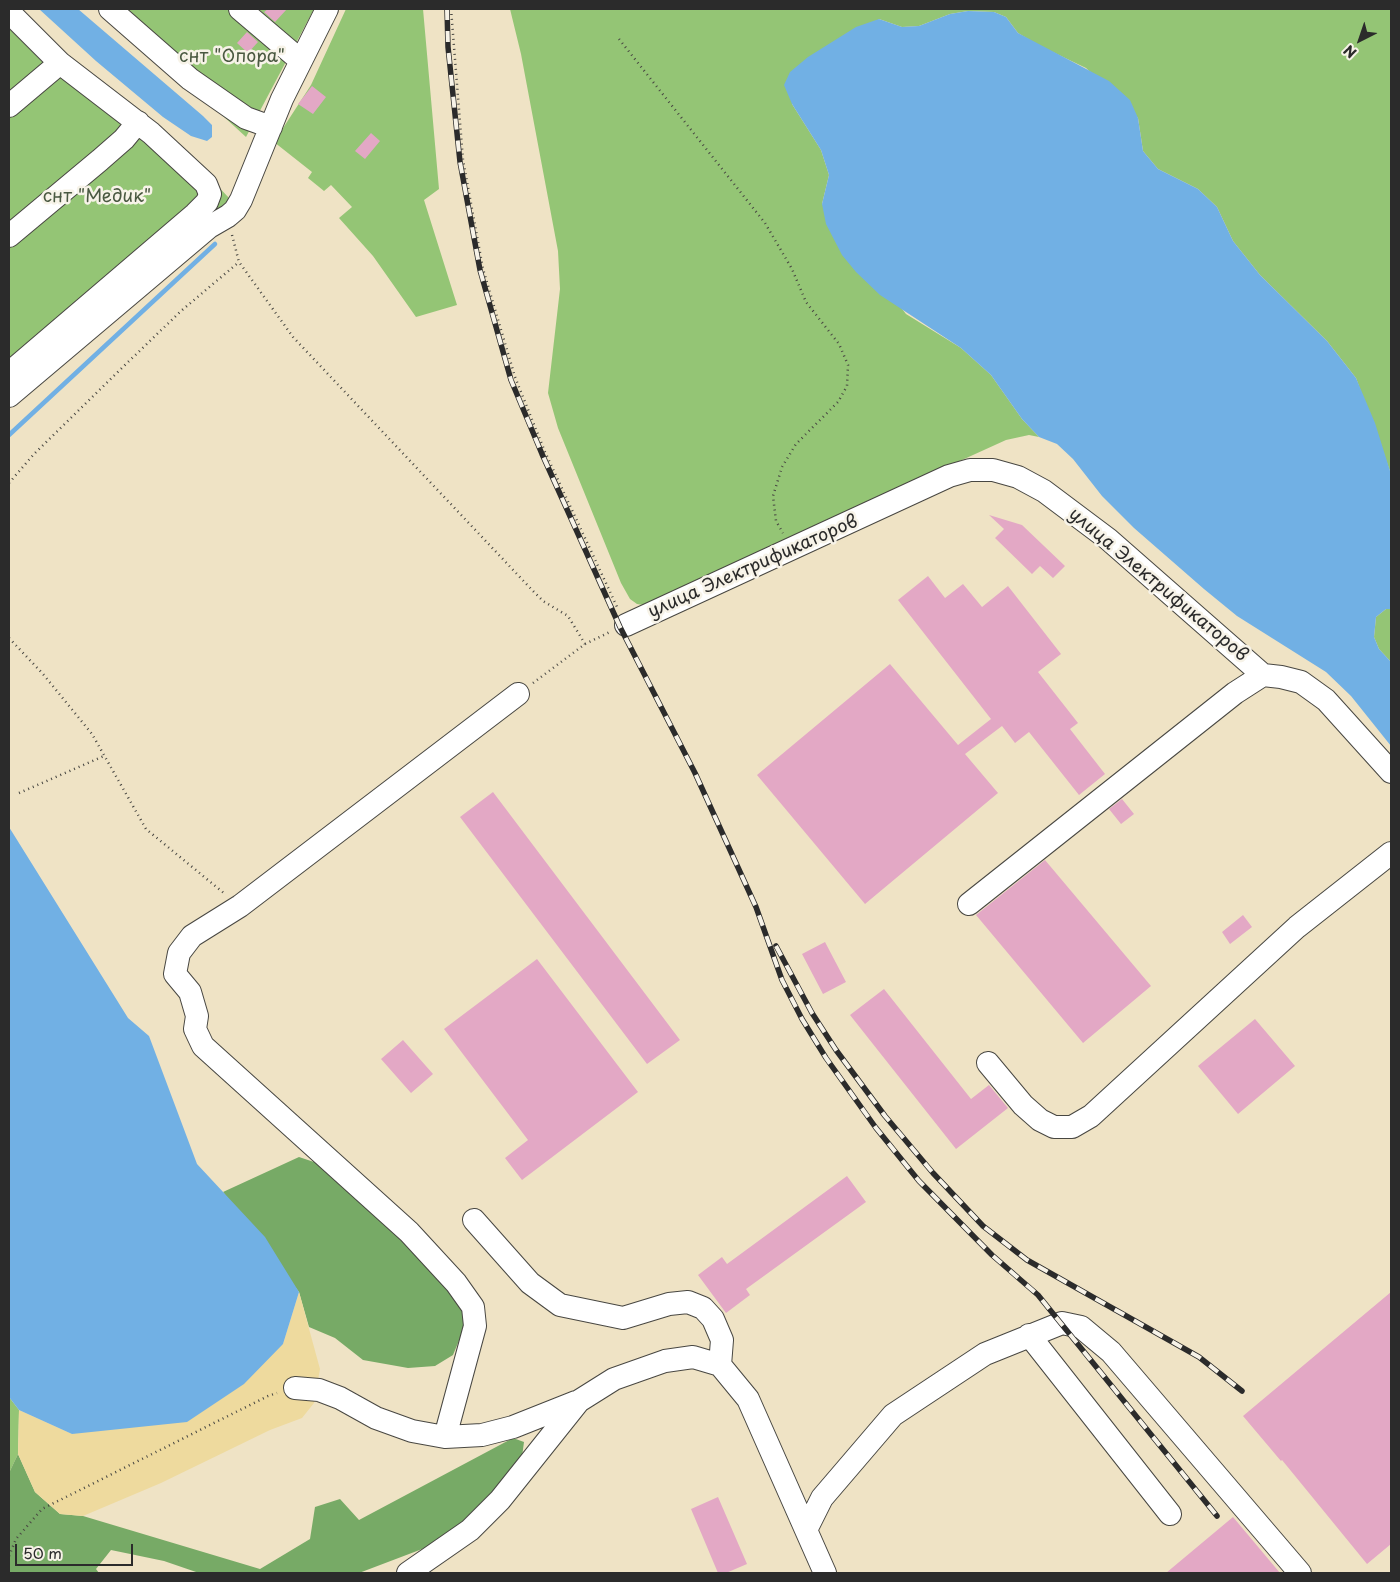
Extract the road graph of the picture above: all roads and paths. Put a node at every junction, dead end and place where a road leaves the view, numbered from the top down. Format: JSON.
{"nodes":[{"id":1,"x":110,"y":9,"type":"edge"},
{"id":2,"x":240,"y":9,"type":"edge"},
{"id":3,"x":327,"y":9,"type":"edge"},
{"id":4,"x":451,"y":9,"type":"edge"},
{"id":5,"x":9,"y":12,"type":"edge"},
{"id":6,"x":619,"y":39,"type":"dead end"},
{"id":7,"x":300,"y":60,"type":"junction"},
{"id":8,"x":60,"y":63,"type":"junction"},
{"id":9,"x":9,"y":106,"type":"edge"},
{"id":10,"x":138,"y":122,"type":"junction"},
{"id":11,"x":271,"y":127,"type":"junction"},
{"id":12,"x":228,"y":216,"type":"junction"},
{"id":13,"x":9,"y":236,"type":"edge"},
{"id":14,"x":239,"y":262,"type":"junction"},
{"id":15,"x":9,"y":373,"type":"edge"},
{"id":16,"x":9,"y":396,"type":"edge"},
{"id":17,"x":9,"y":483,"type":"edge"},
{"id":18,"x":792,"y":549,"type":"junction"},
{"id":19,"x":617,"y":629,"type":"junction"},
{"id":20,"x":9,"y":638,"type":"edge"},
{"id":21,"x":584,"y":644,"type":"junction"},
{"id":22,"x":1263,"y":675,"type":"junction"},
{"id":23,"x":518,"y":694,"type":"joint"},
{"id":24,"x":104,"y":756,"type":"junction"},
{"id":25,"x":1391,"y":772,"type":"edge"},
{"id":26,"x":19,"y":793,"type":"dead end"},
{"id":27,"x":1391,"y":853,"type":"edge"},
{"id":28,"x":970,"y":904,"type":"dead end"},
{"id":29,"x":240,"y":906,"type":"junction"},
{"id":30,"x":988,"y":1063,"type":"dead end"},
{"id":31,"x":474,"y":1220,"type":"dead end"},
{"id":32,"x":1029,"y":1335,"type":"junction"},
{"id":33,"x":720,"y":1365,"type":"junction"},
{"id":34,"x":296,"y":1388,"type":"joint"},
{"id":35,"x":579,"y":1401,"type":"junction"},
{"id":36,"x":445,"y":1437,"type":"junction"},
{"id":37,"x":1170,"y":1514,"type":"dead end"},
{"id":38,"x":806,"y":1530,"type":"junction"},
{"id":39,"x":9,"y":1556,"type":"edge"},
{"id":40,"x":408,"y":1573,"type":"edge"},
{"id":41,"x":826,"y":1573,"type":"edge"},
{"id":42,"x":1300,"y":1573,"type":"edge"}],
"edges":[{"from":1,"to":11,"type":"street"},
{"from":2,"to":7,"type":"street"},
{"from":3,"to":7,"type":"street"},
{"from":4,"to":19,"type":"path"},
{"from":5,"to":8,"type":"street"},
{"from":6,"to":18,"type":"path"},
{"from":7,"to":11,"type":"street"},
{"from":8,"to":9,"type":"street"},
{"from":8,"to":10,"type":"street"},
{"from":10,"to":13,"type":"street"},
{"from":10,"to":15,"type":"street"},
{"from":11,"to":12,"type":"street"},
{"from":12,"to":14,"type":"path"},
{"from":12,"to":16,"type":"street"},
{"from":14,"to":17,"type":"path"},
{"from":14,"to":21,"type":"path"},
{"from":18,"to":19,"type":"street","name":"улица Электрификаторов"},
{"from":18,"to":22,"type":"street","name":"улица Электрификаторов"},
{"from":19,"to":21,"type":"path"},
{"from":20,"to":24,"type":"path"},
{"from":21,"to":23,"type":"path"},
{"from":22,"to":25,"type":"street","name":"улица Электрификаторов"},
{"from":22,"to":28,"type":"street"},
{"from":23,"to":29,"type":"street"},
{"from":24,"to":26,"type":"path"},
{"from":24,"to":29,"type":"path"},
{"from":27,"to":30,"type":"street"},
{"from":29,"to":36,"type":"street"},
{"from":31,"to":33,"type":"street"},
{"from":32,"to":37,"type":"street"},
{"from":32,"to":38,"type":"street"},
{"from":32,"to":42,"type":"street"},
{"from":33,"to":35,"type":"street"},
{"from":33,"to":38,"type":"street"},
{"from":34,"to":36,"type":"street"},
{"from":34,"to":39,"type":"path"},
{"from":35,"to":36,"type":"street"},
{"from":35,"to":40,"type":"street"},
{"from":38,"to":41,"type":"street"}]}
